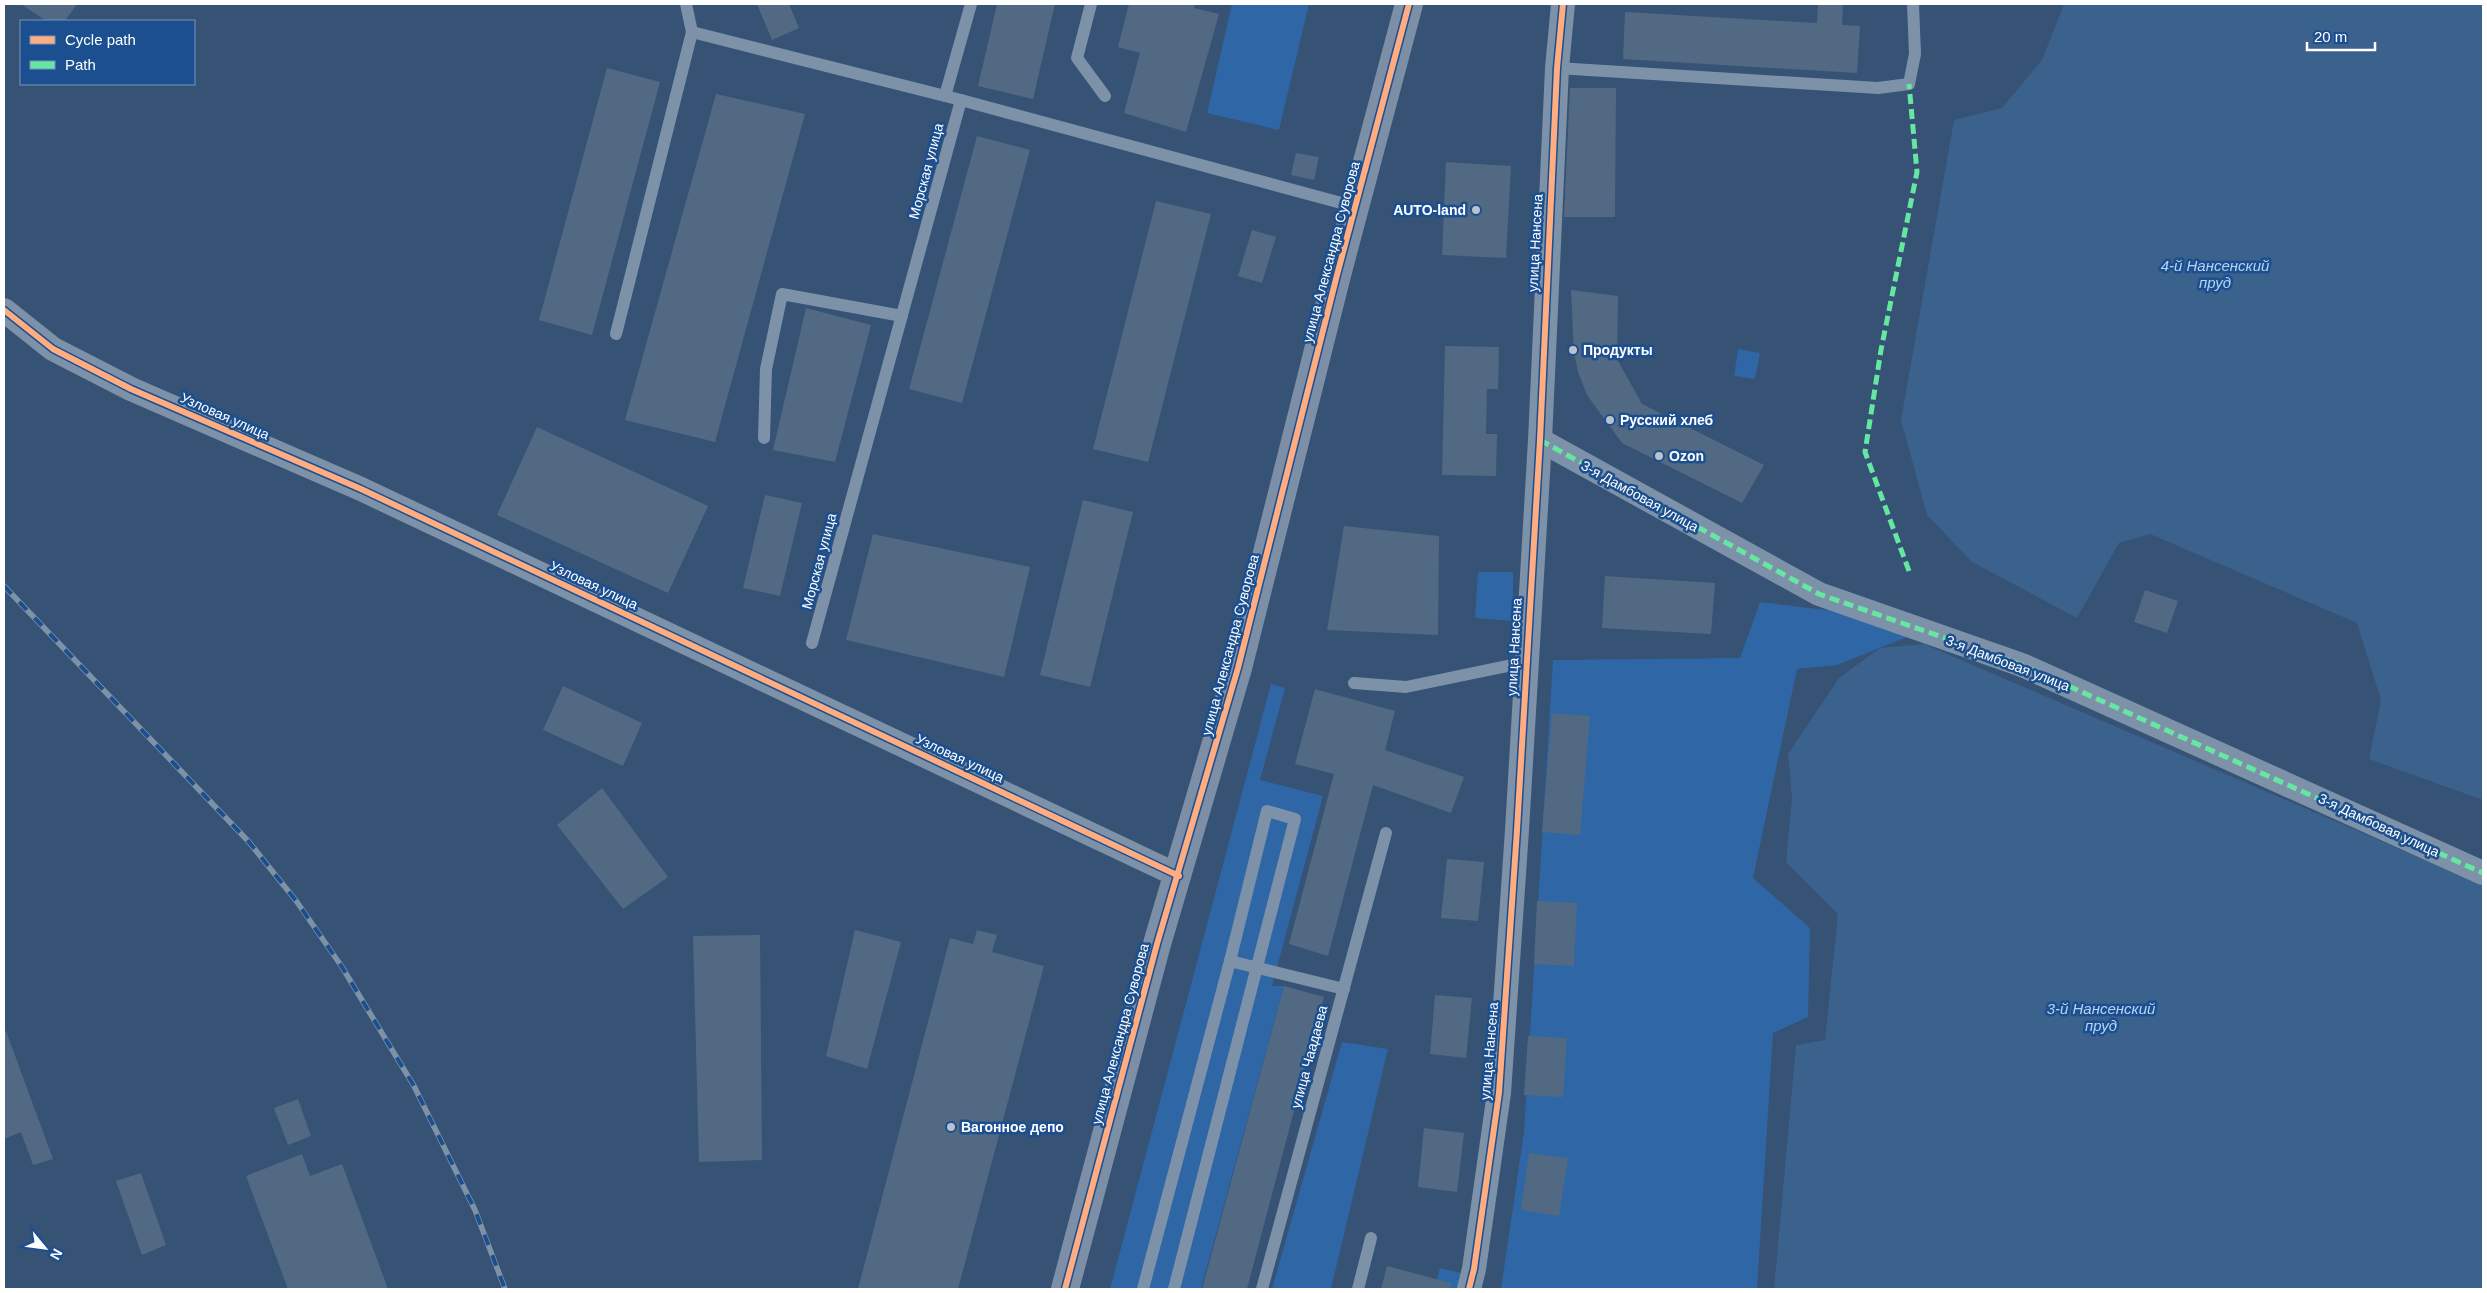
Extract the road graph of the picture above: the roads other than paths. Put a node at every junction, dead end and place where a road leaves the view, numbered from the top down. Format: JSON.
{"nodes":[{"id":1,"x":686,"y":4,"type":"edge"},
{"id":2,"x":971,"y":4,"type":"edge"},
{"id":3,"x":1091,"y":4,"type":"edge"},
{"id":4,"x":1409,"y":4,"type":"edge"},
{"id":5,"x":1562,"y":4,"type":"edge"},
{"id":6,"x":1913,"y":4,"type":"edge"},
{"id":7,"x":692,"y":32,"type":"junction"},
{"id":8,"x":1557,"y":68,"type":"junction"},
{"id":9,"x":945,"y":96,"type":"junction"},
{"id":10,"x":1105,"y":96,"type":"dead end"},
{"id":11,"x":961,"y":100,"type":"junction"},
{"id":12,"x":1356,"y":207,"type":"junction"},
{"id":13,"x":4,"y":310,"type":"edge"},
{"id":14,"x":902,"y":316,"type":"junction"},
{"id":15,"x":616,"y":334,"type":"dead end"},
{"id":16,"x":764,"y":438,"type":"dead end"},
{"id":17,"x":1540,"y":440,"type":"junction"},
{"id":18,"x":812,"y":643,"type":"dead end"},
{"id":19,"x":1526,"y":662,"type":"junction"},
{"id":20,"x":1354,"y":683,"type":"dead end"},
{"id":21,"x":1386,"y":833,"type":"dead end"},
{"id":22,"x":2483,"y":873,"type":"edge"},
{"id":23,"x":1179,"y":876,"type":"junction"},
{"id":24,"x":1230,"y":961,"type":"junction"},
{"id":25,"x":1257,"y":967,"type":"junction"},
{"id":26,"x":1344,"y":989,"type":"junction"},
{"id":27,"x":1371,"y":1238,"type":"dead end"},
{"id":28,"x":1066,"y":1289,"type":"edge"},
{"id":29,"x":1143,"y":1289,"type":"edge"},
{"id":30,"x":1174,"y":1289,"type":"edge"},
{"id":31,"x":1262,"y":1289,"type":"edge"},
{"id":32,"x":1358,"y":1289,"type":"edge"},
{"id":33,"x":1468,"y":1289,"type":"edge"}],
"edges":[{"from":1,"to":7,"type":"lane"},
{"from":2,"to":9,"type":"lane"},
{"from":3,"to":10,"type":"lane"},
{"from":4,"to":12,"type":"main road","name":"улица Александра Суворова"},
{"from":5,"to":8,"type":"street","name":"улица Нансена"},
{"from":6,"to":8,"type":"lane"},
{"from":7,"to":9,"type":"lane"},
{"from":7,"to":15,"type":"lane"},
{"from":8,"to":17,"type":"street","name":"улица Нансена"},
{"from":9,"to":11,"type":"lane"},
{"from":11,"to":12,"type":"lane"},
{"from":11,"to":14,"type":"lane","name":"Морская улица"},
{"from":12,"to":23,"type":"main road","name":"улица Александра Суворова"},
{"from":13,"to":23,"type":"street","name":"Узловая улица"},
{"from":14,"to":16,"type":"lane"},
{"from":14,"to":18,"type":"lane","name":"Морская улица"},
{"from":17,"to":19,"type":"street","name":"улица Нансена"},
{"from":17,"to":22,"type":"street","name":"3-я Дамбовая улица"},
{"from":19,"to":20,"type":"lane"},
{"from":19,"to":33,"type":"street","name":"улица Нансена"},
{"from":21,"to":26,"type":"lane","name":"улица Чаадаева"},
{"from":23,"to":28,"type":"main road","name":"улица Александра Суворова"},
{"from":24,"to":25,"type":"lane"},
{"from":24,"to":25,"type":"lane"},
{"from":24,"to":29,"type":"lane"},
{"from":25,"to":26,"type":"lane"},
{"from":25,"to":30,"type":"lane"},
{"from":26,"to":31,"type":"lane","name":"улица Чаадаева"},
{"from":27,"to":32,"type":"lane"}]}
